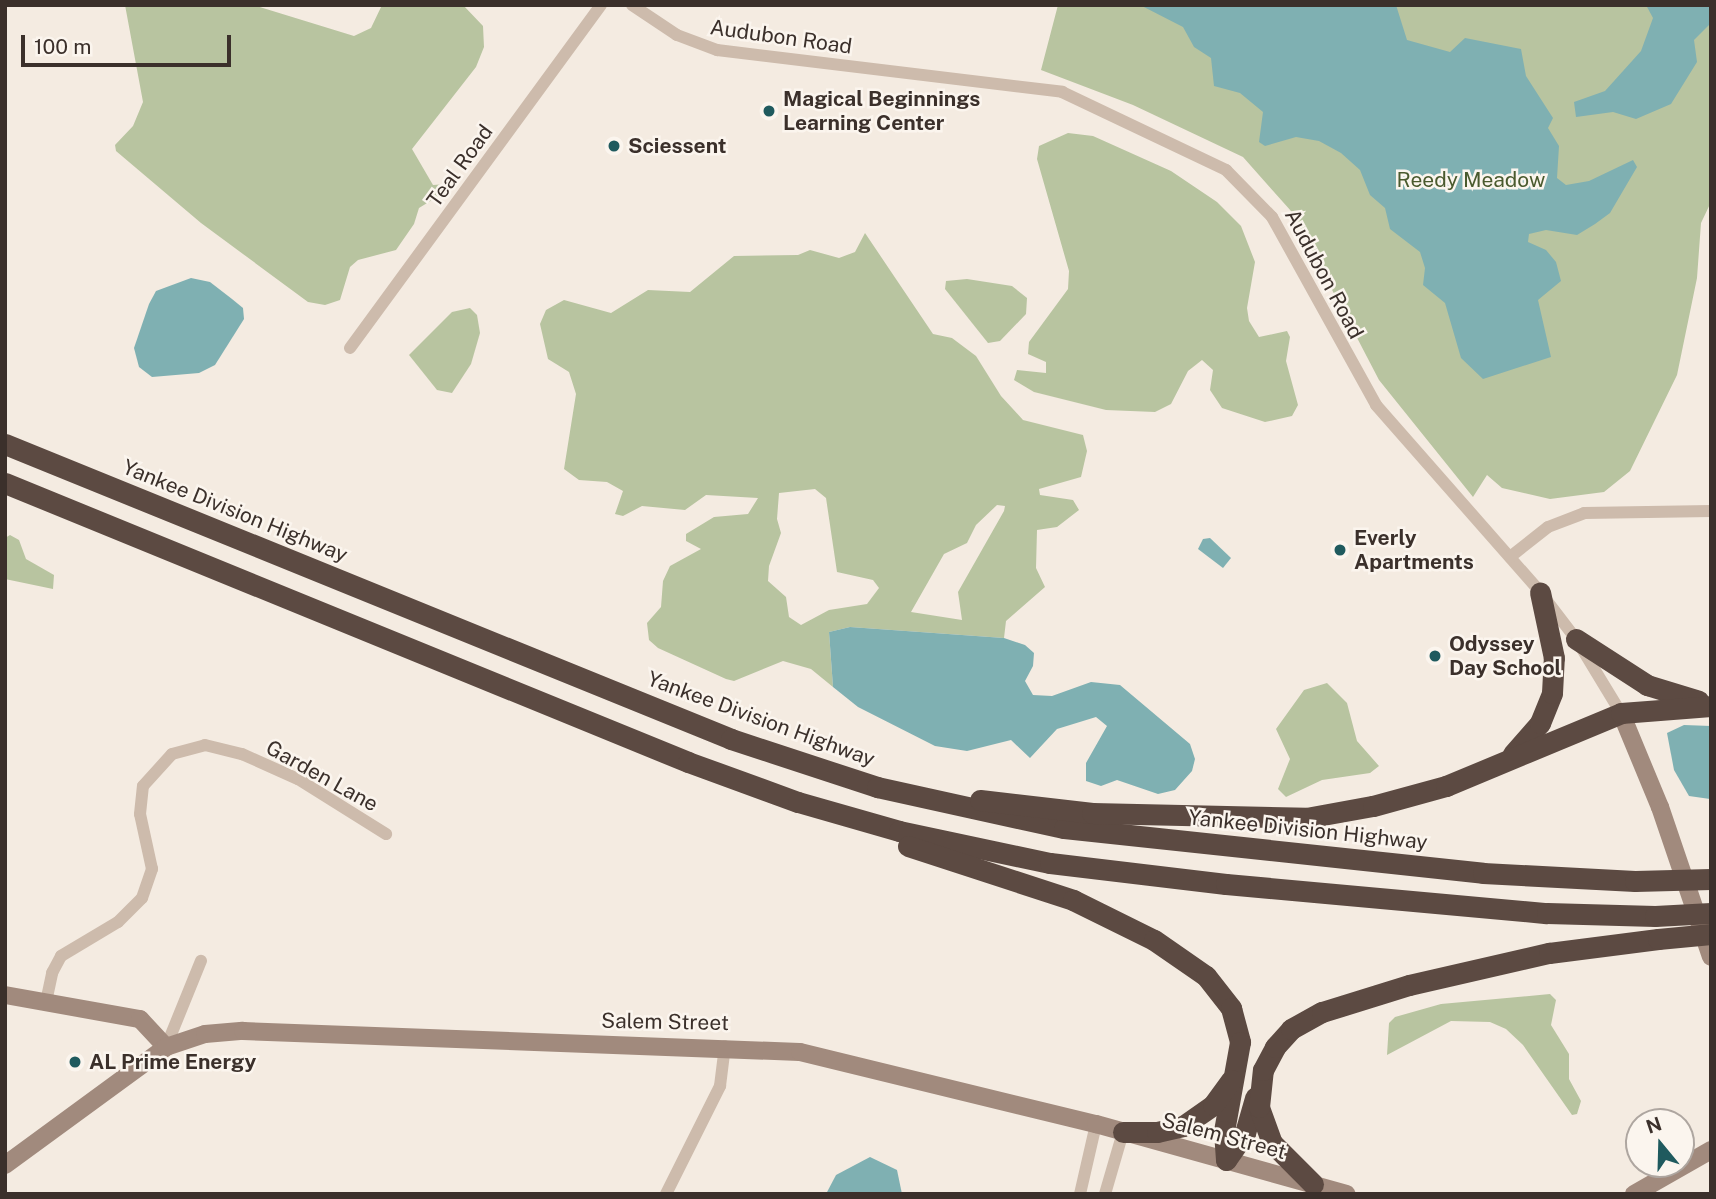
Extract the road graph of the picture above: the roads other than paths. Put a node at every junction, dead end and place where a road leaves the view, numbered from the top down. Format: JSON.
{"nodes":[{"id":1,"x":601,"y":5,"type":"edge"},
{"id":2,"x":632,"y":5,"type":"edge"},
{"id":3,"x":350,"y":348,"type":"dead end"},
{"id":4,"x":5,"y":444,"type":"edge"},
{"id":5,"x":5,"y":483,"type":"edge"},
{"id":6,"x":1711,"y":511,"type":"edge"},
{"id":7,"x":1510,"y":557,"type":"junction"},
{"id":8,"x":1540,"y":592,"type":"junction"},
{"id":9,"x":1576,"y":639,"type":"junction"},
{"id":10,"x":1711,"y":705,"type":"edge"},
{"id":11,"x":1621,"y":713,"type":"junction"},
{"id":12,"x":1490,"y":769,"type":"junction"},
{"id":13,"x":877,"y":787,"type":"junction"},
{"id":14,"x":798,"y":803,"type":"junction"},
{"id":15,"x":386,"y":834,"type":"dead end"},
{"id":16,"x":1711,"y":879,"type":"edge"},
{"id":17,"x":1711,"y":913,"type":"edge"},
{"id":18,"x":1711,"y":934,"type":"edge"},
{"id":19,"x":1711,"y":957,"type":"edge"},
{"id":20,"x":201,"y":961,"type":"dead end"},
{"id":21,"x":5,"y":995,"type":"edge"},
{"id":22,"x":46,"y":1002,"type":"junction"},
{"id":23,"x":725,"y":1046,"type":"junction"},
{"id":24,"x":166,"y":1047,"type":"junction"},
{"id":25,"x":1239,"y":1063,"type":"junction"},
{"id":26,"x":1258,"y":1084,"type":"junction"},
{"id":27,"x":1096,"y":1124,"type":"junction"},
{"id":28,"x":1123,"y":1132,"type":"junction"},
{"id":29,"x":1711,"y":1150,"type":"edge"},
{"id":30,"x":1226,"y":1160,"type":"junction"},
{"id":31,"x":5,"y":1165,"type":"edge"},
{"id":32,"x":1312,"y":1184,"type":"junction"},
{"id":33,"x":666,"y":1194,"type":"edge"},
{"id":34,"x":1080,"y":1194,"type":"edge"},
{"id":35,"x":1105,"y":1194,"type":"edge"},
{"id":36,"x":1346,"y":1194,"type":"edge"},
{"id":37,"x":1634,"y":1194,"type":"edge"}],
"edges":[{"from":1,"to":3,"type":"street","name":"Teal Road"},
{"from":2,"to":7,"type":"street","name":"Audubon Road"},
{"from":4,"to":13,"type":"highway","name":"Yankee Division Highway"},
{"from":5,"to":14,"type":"highway"},
{"from":6,"to":7,"type":"street"},
{"from":7,"to":8,"type":"street","name":"Audubon Road"},
{"from":8,"to":9,"type":"street","name":"Audubon Road"},
{"from":8,"to":12,"type":"highway"},
{"from":9,"to":10,"type":"highway"},
{"from":9,"to":11,"type":"street","name":"Audubon Road"},
{"from":10,"to":11,"type":"highway"},
{"from":11,"to":12,"type":"highway"},
{"from":11,"to":19,"type":"main road"},
{"from":12,"to":13,"type":"highway"},
{"from":13,"to":16,"type":"highway","name":"Yankee Division Highway","bridge":true},
{"from":14,"to":17,"type":"highway","bridge":true},
{"from":14,"to":25,"type":"highway"},
{"from":15,"to":22,"type":"street","name":"Garden Lane"},
{"from":18,"to":26,"type":"highway","bridge":true},
{"from":20,"to":24,"type":"street"},
{"from":21,"to":22,"type":"main road"},
{"from":22,"to":24,"type":"main road"},
{"from":23,"to":24,"type":"main road","name":"Salem Street"},
{"from":23,"to":27,"type":"main road","name":"Salem Street"},
{"from":23,"to":33,"type":"street"},
{"from":24,"to":31,"type":"main road","name":"Salem Street"},
{"from":25,"to":28,"type":"highway"},
{"from":25,"to":30,"type":"highway"},
{"from":26,"to":30,"type":"highway"},
{"from":26,"to":32,"type":"highway"},
{"from":27,"to":28,"type":"main road","name":"Salem Street"},
{"from":27,"to":34,"type":"street"},
{"from":28,"to":30,"type":"main road","name":"Salem Street"},
{"from":28,"to":35,"type":"street"},
{"from":29,"to":37,"type":"main road"},
{"from":30,"to":32,"type":"main road","name":"Salem Street"},
{"from":32,"to":36,"type":"main road","name":"Salem Street"}]}
